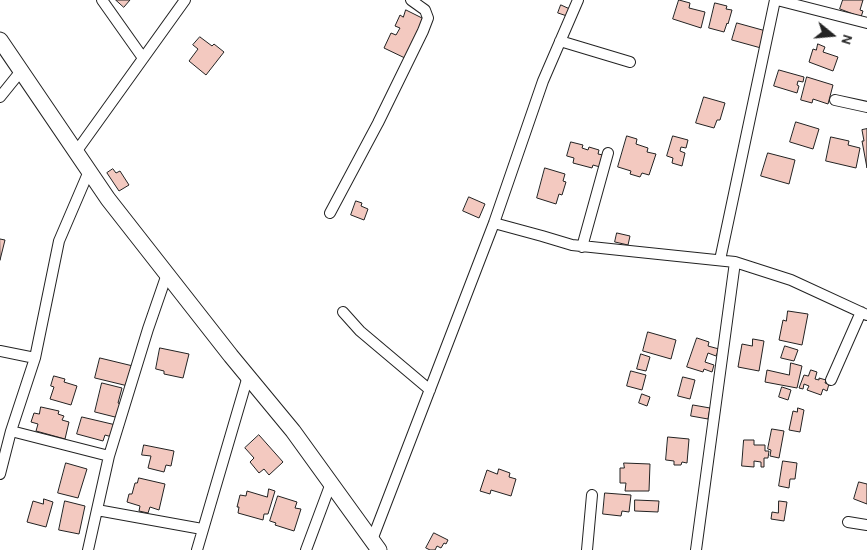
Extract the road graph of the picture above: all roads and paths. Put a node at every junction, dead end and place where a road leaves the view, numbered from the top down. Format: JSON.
{"nodes":[{"id":1,"x":102,"y":0,"type":"edge"},
{"id":2,"x":185,"y":0,"type":"edge"},
{"id":3,"x":411,"y":0,"type":"edge"},
{"id":4,"x":578,"y":0,"type":"edge"},
{"id":5,"x":776,"y":0,"type":"edge"},
{"id":6,"x":867,"y":22,"type":"edge"},
{"id":7,"x":0,"y":40,"type":"edge"},
{"id":8,"x":560,"y":41,"type":"junction"},
{"id":9,"x":143,"y":58,"type":"junction"},
{"id":10,"x":630,"y":62,"type":"dead end"},
{"id":11,"x":21,"y":71,"type":"junction"},
{"id":12,"x":0,"y":97,"type":"edge"},
{"id":13,"x":834,"y":100,"type":"dead end"},
{"id":14,"x":867,"y":107,"type":"edge"},
{"id":15,"x":76,"y":152,"type":"junction"},
{"id":16,"x":608,"y":153,"type":"dead end"},
{"id":17,"x":90,"y":171,"type":"junction"},
{"id":18,"x":330,"y":213,"type":"dead end"},
{"id":19,"x":494,"y":223,"type":"junction"},
{"id":20,"x":582,"y":247,"type":"junction"},
{"id":21,"x":720,"y":260,"type":"junction"},
{"id":22,"x":735,"y":262,"type":"junction"},
{"id":23,"x":167,"y":274,"type":"junction"},
{"id":24,"x":343,"y":312,"type":"dead end"},
{"id":25,"x":864,"y":313,"type":"edge"},
{"id":26,"x":0,"y":351,"type":"edge"},
{"id":27,"x":35,"y":358,"type":"junction"},
{"id":28,"x":248,"y":376,"type":"junction"},
{"id":29,"x":832,"y":380,"type":"dead end"},
{"id":30,"x":430,"y":390,"type":"junction"},
{"id":31,"x":11,"y":431,"type":"junction"},
{"id":32,"x":109,"y":456,"type":"junction"},
{"id":33,"x":0,"y":474,"type":"edge"},
{"id":34,"x":331,"y":483,"type":"junction"},
{"id":35,"x":592,"y":495,"type":"dead end"},
{"id":36,"x":97,"y":510,"type":"junction"},
{"id":37,"x":848,"y":522,"type":"dead end"},
{"id":38,"x":867,"y":525,"type":"edge"},
{"id":39,"x":202,"y":529,"type":"junction"},
{"id":40,"x":376,"y":545,"type":"edge"},
{"id":41,"x":88,"y":550,"type":"edge"},
{"id":42,"x":197,"y":550,"type":"edge"},
{"id":43,"x":306,"y":550,"type":"edge"},
{"id":44,"x":587,"y":550,"type":"edge"},
{"id":45,"x":696,"y":550,"type":"edge"}],
"edges":[{"from":1,"to":9,"type":"street"},
{"from":2,"to":9,"type":"street"},
{"from":3,"to":18,"type":"street"},
{"from":4,"to":8,"type":"street"},
{"from":5,"to":6,"type":"street"},
{"from":5,"to":21,"type":"street"},
{"from":7,"to":11,"type":"street"},
{"from":8,"to":10,"type":"street"},
{"from":8,"to":19,"type":"street"},
{"from":9,"to":15,"type":"street"},
{"from":11,"to":12,"type":"street"},
{"from":11,"to":15,"type":"street"},
{"from":13,"to":14,"type":"street"},
{"from":15,"to":17,"type":"street"},
{"from":16,"to":20,"type":"street"},
{"from":17,"to":23,"type":"street"},
{"from":17,"to":27,"type":"street"},
{"from":19,"to":20,"type":"street"},
{"from":19,"to":30,"type":"street"},
{"from":20,"to":21,"type":"street"},
{"from":21,"to":22,"type":"street"},
{"from":22,"to":25,"type":"street"},
{"from":22,"to":45,"type":"street"},
{"from":23,"to":28,"type":"street"},
{"from":23,"to":32,"type":"street"},
{"from":24,"to":30,"type":"street"},
{"from":25,"to":29,"type":"street"},
{"from":26,"to":27,"type":"street"},
{"from":27,"to":31,"type":"street"},
{"from":28,"to":34,"type":"street"},
{"from":28,"to":39,"type":"street"},
{"from":30,"to":40,"type":"street"},
{"from":31,"to":32,"type":"street"},
{"from":31,"to":33,"type":"street"},
{"from":32,"to":36,"type":"street"},
{"from":34,"to":40,"type":"street"},
{"from":34,"to":43,"type":"street"},
{"from":35,"to":44,"type":"street"},
{"from":36,"to":39,"type":"street"},
{"from":36,"to":41,"type":"street"},
{"from":37,"to":38,"type":"street"},
{"from":39,"to":42,"type":"street"}]}
